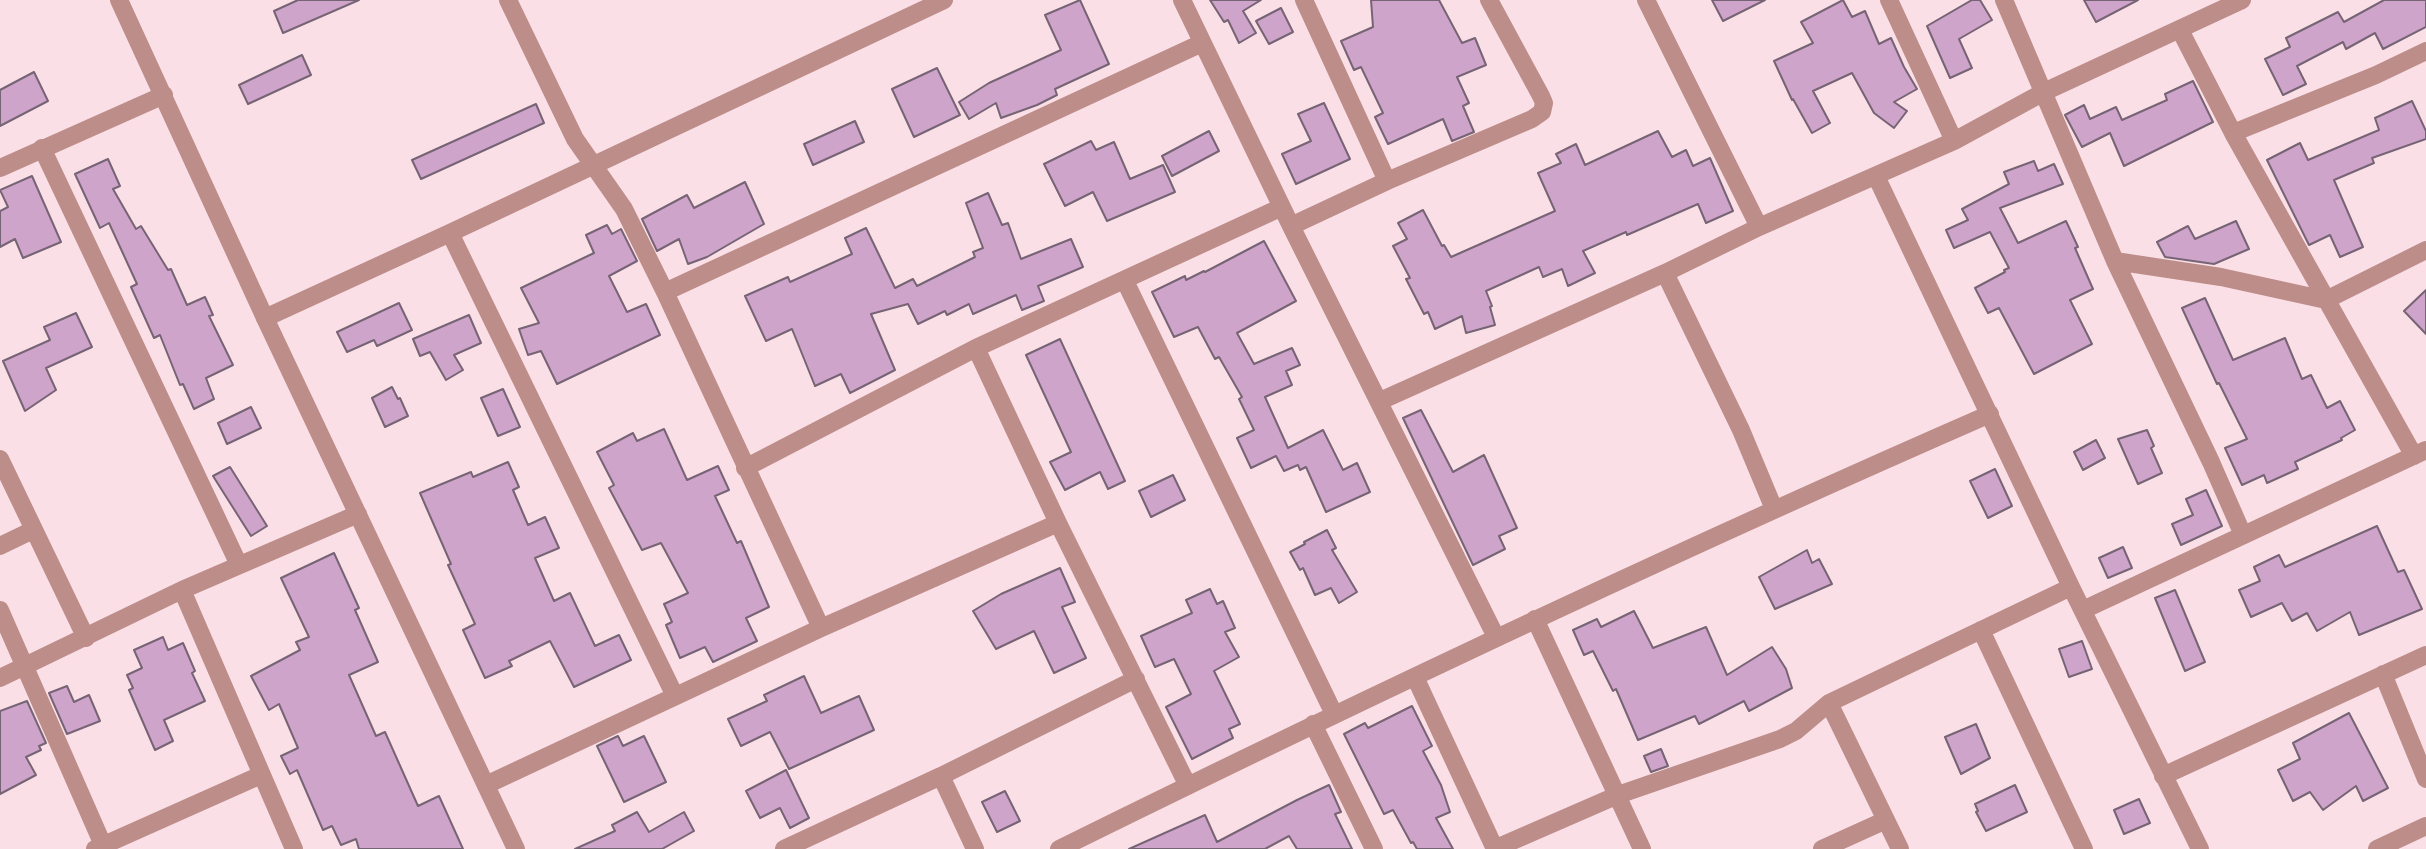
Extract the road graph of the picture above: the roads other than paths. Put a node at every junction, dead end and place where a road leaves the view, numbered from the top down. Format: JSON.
{"nodes":[{"id":1,"x":119,"y":0,"type":"edge"},
{"id":2,"x":508,"y":0,"type":"edge"},
{"id":3,"x":1182,"y":0,"type":"edge"},
{"id":4,"x":1304,"y":0,"type":"edge"},
{"id":5,"x":1646,"y":0,"type":"edge"},
{"id":6,"x":1889,"y":0,"type":"edge"},
{"id":7,"x":2004,"y":0,"type":"edge"},
{"id":8,"x":2242,"y":0,"type":"edge"},
{"id":9,"x":941,"y":1,"type":"edge"},
{"id":10,"x":1494,"y":1,"type":"edge"},
{"id":11,"x":2180,"y":30,"type":"junction"},
{"id":12,"x":1202,"y":43,"type":"junction"},
{"id":13,"x":2426,"y":51,"type":"edge"},
{"id":14,"x":2044,"y":92,"type":"junction"},
{"id":15,"x":164,"y":95,"type":"junction"},
{"id":16,"x":2233,"y":133,"type":"junction"},
{"id":17,"x":1954,"y":141,"type":"junction"},
{"id":18,"x":42,"y":148,"type":"junction"},
{"id":19,"x":592,"y":165,"type":"junction"},
{"id":20,"x":0,"y":168,"type":"edge"},
{"id":21,"x":1876,"y":176,"type":"junction"},
{"id":22,"x":1387,"y":181,"type":"junction"},
{"id":23,"x":1282,"y":206,"type":"junction"},
{"id":24,"x":1291,"y":226,"type":"junction"},
{"id":25,"x":1759,"y":228,"type":"junction"},
{"id":26,"x":450,"y":233,"type":"junction"},
{"id":27,"x":2426,"y":250,"type":"edge"},
{"id":28,"x":2115,"y":261,"type":"junction"},
{"id":29,"x":1665,"y":273,"type":"junction"},
{"id":30,"x":1125,"y":281,"type":"junction"},
{"id":31,"x":665,"y":292,"type":"junction"},
{"id":32,"x":2326,"y":300,"type":"junction"},
{"id":33,"x":265,"y":318,"type":"junction"},
{"id":34,"x":976,"y":348,"type":"junction"},
{"id":35,"x":1380,"y":401,"type":"junction"},
{"id":36,"x":1990,"y":414,"type":"junction"},
{"id":37,"x":2420,"y":453,"type":"edge"},
{"id":38,"x":0,"y":459,"type":"edge"},
{"id":39,"x":745,"y":468,"type":"junction"},
{"id":40,"x":1774,"y":509,"type":"junction"},
{"id":41,"x":358,"y":514,"type":"junction"},
{"id":42,"x":1058,"y":523,"type":"junction"},
{"id":43,"x":33,"y":530,"type":"junction"},
{"id":44,"x":2243,"y":534,"type":"junction"},
{"id":45,"x":0,"y":546,"type":"edge"},
{"id":46,"x":239,"y":565,"type":"junction"},
{"id":47,"x":2071,"y":587,"type":"junction"},
{"id":48,"x":182,"y":590,"type":"junction"},
{"id":49,"x":0,"y":610,"type":"edge"},
{"id":50,"x":2084,"y":610,"type":"junction"},
{"id":51,"x":1535,"y":619,"type":"junction"},
{"id":52,"x":821,"y":628,"type":"junction"},
{"id":53,"x":1981,"y":630,"type":"junction"},
{"id":54,"x":1496,"y":637,"type":"junction"},
{"id":55,"x":86,"y":638,"type":"junction"},
{"id":56,"x":2426,"y":655,"type":"edge"},
{"id":57,"x":25,"y":666,"type":"junction"},
{"id":58,"x":2383,"y":674,"type":"junction"},
{"id":59,"x":1415,"y":677,"type":"junction"},
{"id":60,"x":0,"y":678,"type":"edge"},
{"id":61,"x":1136,"y":679,"type":"junction"},
{"id":62,"x":675,"y":696,"type":"junction"},
{"id":63,"x":1829,"y":703,"type":"junction"},
{"id":64,"x":1334,"y":714,"type":"junction"},
{"id":65,"x":1313,"y":724,"type":"junction"},
{"id":66,"x":261,"y":775,"type":"junction"},
{"id":67,"x":941,"y":776,"type":"junction"},
{"id":68,"x":2164,"y":776,"type":"junction"},
{"id":69,"x":2426,"y":779,"type":"edge"},
{"id":70,"x":486,"y":785,"type":"junction"},
{"id":71,"x":1188,"y":786,"type":"junction"},
{"id":72,"x":1618,"y":795,"type":"junction"},
{"id":73,"x":1886,"y":820,"type":"junction"},
{"id":74,"x":2426,"y":827,"type":"edge"},
{"id":75,"x":99,"y":847,"type":"edge"},
{"id":76,"x":295,"y":849,"type":"edge"},
{"id":77,"x":516,"y":849,"type":"edge"},
{"id":78,"x":784,"y":849,"type":"edge"},
{"id":79,"x":975,"y":849,"type":"edge"},
{"id":80,"x":1059,"y":849,"type":"edge"},
{"id":81,"x":1374,"y":849,"type":"edge"},
{"id":82,"x":1494,"y":849,"type":"edge"},
{"id":83,"x":1642,"y":849,"type":"edge"},
{"id":84,"x":1822,"y":849,"type":"edge"},
{"id":85,"x":1900,"y":849,"type":"edge"},
{"id":86,"x":2084,"y":849,"type":"edge"},
{"id":87,"x":2200,"y":849,"type":"edge"},
{"id":88,"x":2377,"y":849,"type":"edge"}],
"edges":[{"from":1,"to":15,"type":"street"},
{"from":2,"to":19,"type":"street"},
{"from":3,"to":12,"type":"street"},
{"from":4,"to":22,"type":"street"},
{"from":5,"to":25,"type":"street"},
{"from":6,"to":17,"type":"street"},
{"from":7,"to":14,"type":"street"},
{"from":8,"to":11,"type":"street"},
{"from":9,"to":19,"type":"street"},
{"from":10,"to":22,"type":"street"},
{"from":11,"to":14,"type":"street"},
{"from":11,"to":16,"type":"street"},
{"from":12,"to":23,"type":"street"},
{"from":12,"to":31,"type":"street"},
{"from":13,"to":16,"type":"street"},
{"from":14,"to":17,"type":"street"},
{"from":14,"to":28,"type":"street"},
{"from":15,"to":18,"type":"street"},
{"from":15,"to":33,"type":"street"},
{"from":16,"to":32,"type":"street"},
{"from":17,"to":21,"type":"street"},
{"from":18,"to":20,"type":"street"},
{"from":18,"to":46,"type":"street"},
{"from":19,"to":26,"type":"street"},
{"from":19,"to":31,"type":"street"},
{"from":21,"to":25,"type":"street"},
{"from":21,"to":36,"type":"street"},
{"from":22,"to":24,"type":"street"},
{"from":23,"to":24,"type":"street"},
{"from":23,"to":30,"type":"street"},
{"from":24,"to":35,"type":"street"},
{"from":25,"to":29,"type":"street"},
{"from":26,"to":33,"type":"street"},
{"from":26,"to":62,"type":"street"},
{"from":27,"to":32,"type":"street"},
{"from":28,"to":32,"type":"street"},
{"from":28,"to":44,"type":"street"},
{"from":29,"to":35,"type":"street"},
{"from":29,"to":40,"type":"street"},
{"from":30,"to":34,"type":"street"},
{"from":30,"to":64,"type":"street"},
{"from":31,"to":39,"type":"street"},
{"from":32,"to":37,"type":"street"},
{"from":33,"to":41,"type":"street"},
{"from":34,"to":39,"type":"street"},
{"from":34,"to":42,"type":"street"},
{"from":35,"to":54,"type":"street"},
{"from":36,"to":40,"type":"street"},
{"from":36,"to":47,"type":"street"},
{"from":37,"to":44,"type":"street"},
{"from":38,"to":43,"type":"street"},
{"from":39,"to":52,"type":"street"},
{"from":40,"to":51,"type":"street"},
{"from":41,"to":46,"type":"street"},
{"from":41,"to":70,"type":"street"},
{"from":42,"to":52,"type":"street"},
{"from":42,"to":61,"type":"street"},
{"from":43,"to":45,"type":"street"},
{"from":43,"to":55,"type":"street"},
{"from":44,"to":50,"type":"street"},
{"from":46,"to":48,"type":"street"},
{"from":47,"to":50,"type":"street"},
{"from":47,"to":53,"type":"street"},
{"from":48,"to":55,"type":"street"},
{"from":48,"to":66,"type":"street"},
{"from":49,"to":57,"type":"street"},
{"from":50,"to":68,"type":"street"},
{"from":51,"to":54,"type":"street"},
{"from":51,"to":72,"type":"street"},
{"from":52,"to":62,"type":"street"},
{"from":53,"to":63,"type":"street"},
{"from":53,"to":86,"type":"street"},
{"from":54,"to":59,"type":"street"},
{"from":55,"to":57,"type":"street"},
{"from":56,"to":58,"type":"street"},
{"from":57,"to":60,"type":"street"},
{"from":57,"to":75,"type":"street"},
{"from":58,"to":68,"type":"street"},
{"from":58,"to":69,"type":"street"},
{"from":59,"to":64,"type":"street"},
{"from":59,"to":82,"type":"street"},
{"from":61,"to":67,"type":"street"},
{"from":61,"to":71,"type":"street"},
{"from":62,"to":70,"type":"street"},
{"from":63,"to":72,"type":"street"},
{"from":63,"to":73,"type":"street"},
{"from":64,"to":65,"type":"street"},
{"from":65,"to":71,"type":"street"},
{"from":65,"to":81,"type":"street"},
{"from":66,"to":75,"type":"street"},
{"from":66,"to":76,"type":"street"},
{"from":67,"to":78,"type":"street"},
{"from":67,"to":79,"type":"street"},
{"from":68,"to":87,"type":"street"},
{"from":70,"to":77,"type":"street"},
{"from":71,"to":80,"type":"street"},
{"from":72,"to":82,"type":"street"},
{"from":72,"to":83,"type":"street"},
{"from":73,"to":84,"type":"street"},
{"from":73,"to":85,"type":"street"},
{"from":74,"to":88,"type":"street"}]}
